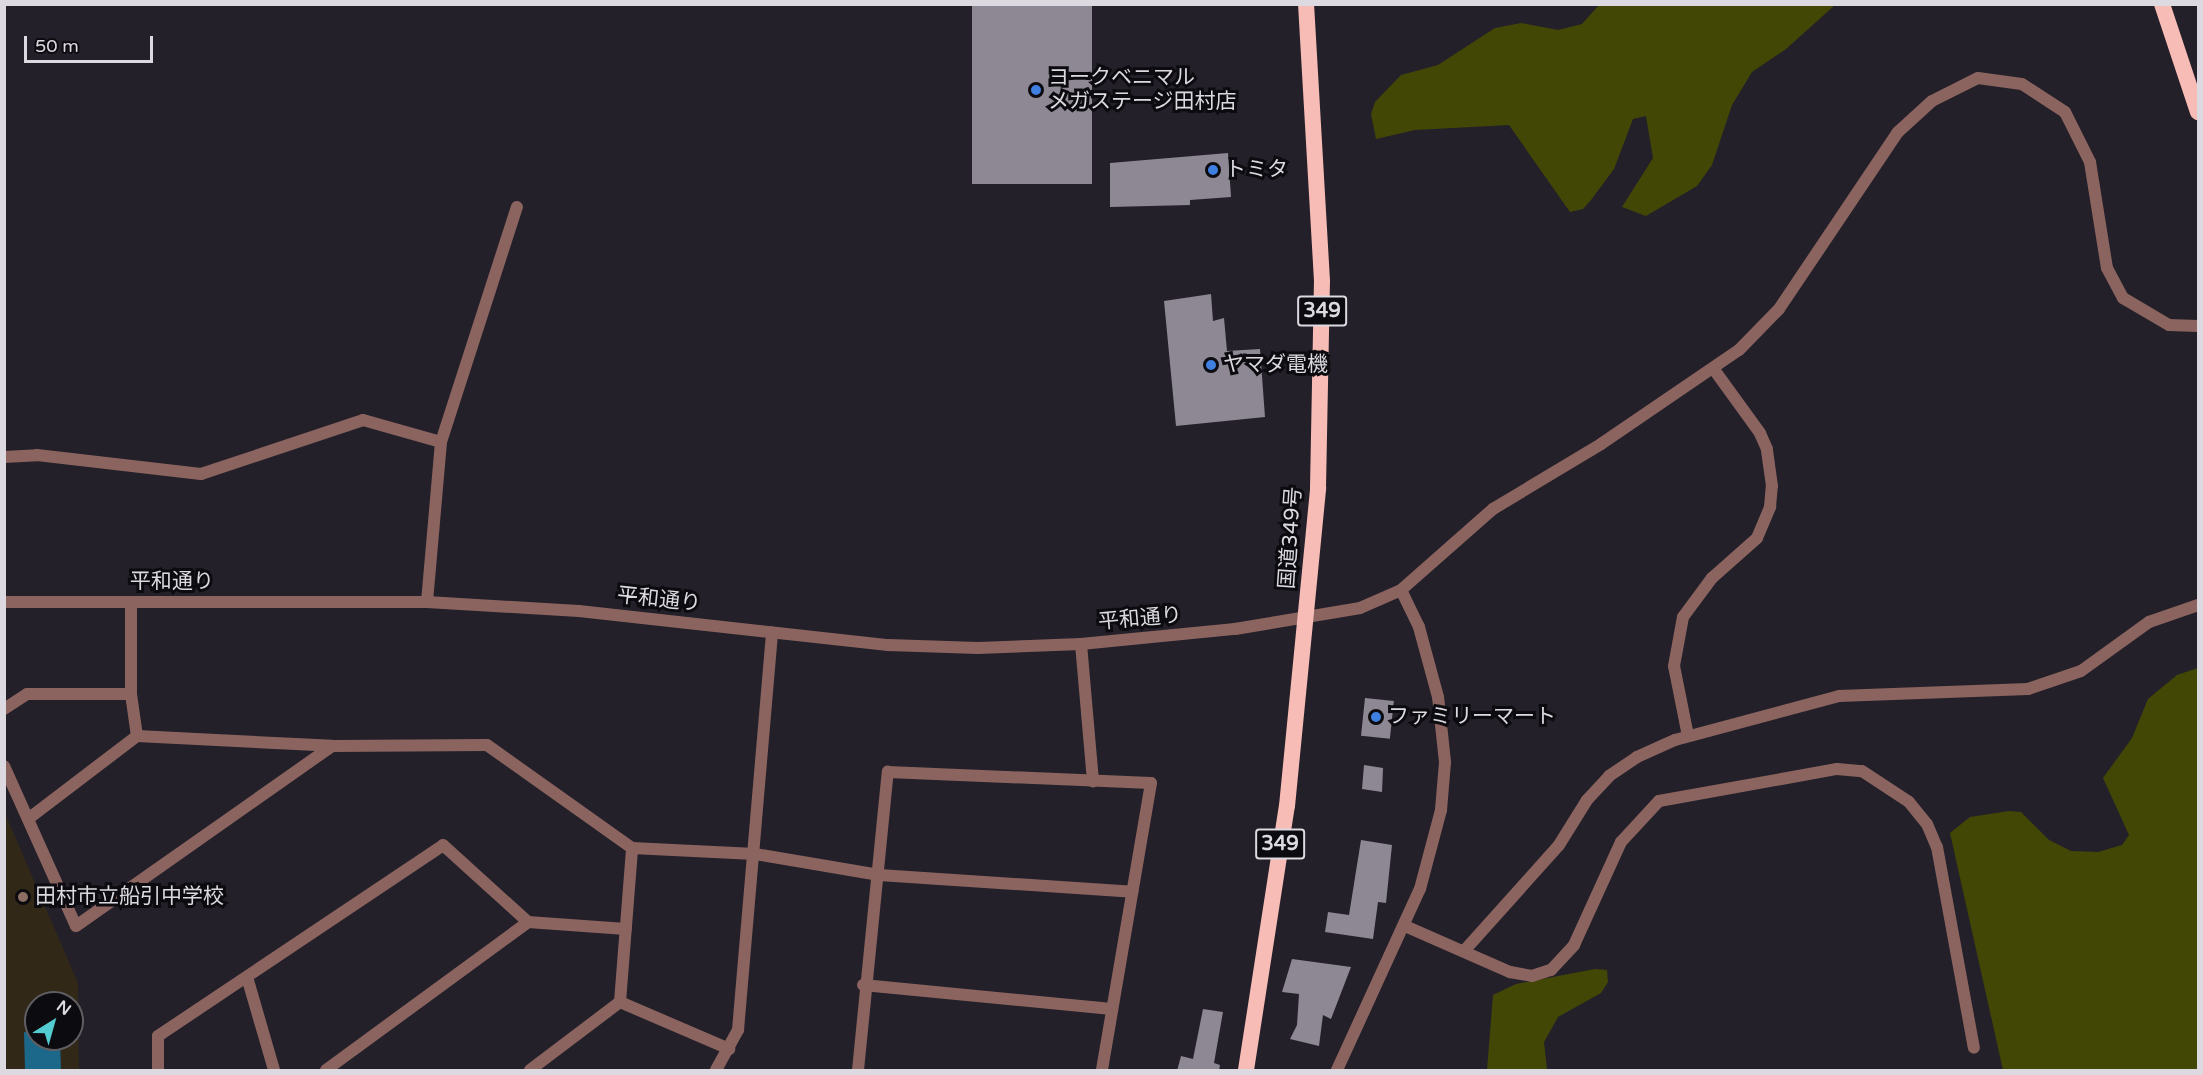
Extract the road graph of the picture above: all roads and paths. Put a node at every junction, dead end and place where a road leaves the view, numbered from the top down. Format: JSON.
{"nodes":[{"id":1,"x":1306,"y":4,"type":"edge"},
{"id":2,"x":2162,"y":4,"type":"edge"},
{"id":3,"x":2199,"y":112,"type":"edge"},
{"id":4,"x":518,"y":207,"type":"dead end"},
{"id":5,"x":2199,"y":326,"type":"edge"},
{"id":6,"x":1713,"y":368,"type":"junction"},
{"id":7,"x":441,"y":442,"type":"junction"},
{"id":8,"x":4,"y":457,"type":"edge"},
{"id":9,"x":1401,"y":590,"type":"junction"},
{"id":10,"x":4,"y":602,"type":"edge"},
{"id":11,"x":131,"y":602,"type":"junction"},
{"id":12,"x":427,"y":602,"type":"junction"},
{"id":13,"x":2199,"y":605,"type":"edge"},
{"id":14,"x":1308,"y":617,"type":"junction"},
{"id":15,"x":772,"y":632,"type":"junction"},
{"id":16,"x":1081,"y":644,"type":"junction"},
{"id":17,"x":130,"y":694,"type":"junction"},
{"id":18,"x":4,"y":709,"type":"edge"},
{"id":19,"x":136,"y":736,"type":"junction"},
{"id":20,"x":1688,"y":736,"type":"junction"},
{"id":21,"x":332,"y":746,"type":"junction"},
{"id":22,"x":4,"y":766,"type":"edge"},
{"id":23,"x":1093,"y":780,"type":"junction"},
{"id":24,"x":28,"y":819,"type":"junction"},
{"id":25,"x":633,"y":848,"type":"junction"},
{"id":26,"x":755,"y":854,"type":"junction"},
{"id":27,"x":879,"y":875,"type":"junction"},
{"id":28,"x":1132,"y":892,"type":"junction"},
{"id":29,"x":528,"y":922,"type":"junction"},
{"id":30,"x":1405,"y":926,"type":"junction"},
{"id":31,"x":626,"y":929,"type":"junction"},
{"id":32,"x":1464,"y":951,"type":"junction"},
{"id":33,"x":247,"y":977,"type":"junction"},
{"id":34,"x":863,"y":985,"type":"junction"},
{"id":35,"x":620,"y":1002,"type":"junction"},
{"id":36,"x":1112,"y":1009,"type":"junction"},
{"id":37,"x":1974,"y":1048,"type":"dead end"},
{"id":38,"x":729,"y":1049,"type":"junction"},
{"id":39,"x":158,"y":1071,"type":"edge"},
{"id":40,"x":274,"y":1071,"type":"edge"},
{"id":41,"x":326,"y":1071,"type":"edge"},
{"id":42,"x":530,"y":1071,"type":"edge"},
{"id":43,"x":716,"y":1071,"type":"edge"},
{"id":44,"x":858,"y":1071,"type":"edge"},
{"id":45,"x":1102,"y":1071,"type":"edge"},
{"id":46,"x":1246,"y":1071,"type":"edge"},
{"id":47,"x":1337,"y":1071,"type":"edge"}],
"edges":[{"from":1,"to":14,"type":"highway","name":"国道349号","number":"349"},
{"from":2,"to":3,"type":"highway"},
{"from":4,"to":7,"type":"street"},
{"from":5,"to":6,"type":"street","name":"平和通り"},
{"from":6,"to":9,"type":"street","name":"平和通り"},
{"from":6,"to":20,"type":"street"},
{"from":7,"to":8,"type":"street"},
{"from":7,"to":12,"type":"street"},
{"from":9,"to":14,"type":"street","name":"平和通り"},
{"from":9,"to":30,"type":"street"},
{"from":10,"to":11,"type":"street","name":"平和通り"},
{"from":11,"to":12,"type":"street","name":"平和通り"},
{"from":11,"to":17,"type":"street"},
{"from":12,"to":15,"type":"street","name":"平和通り"},
{"from":13,"to":20,"type":"street"},
{"from":14,"to":16,"type":"street","name":"平和通り"},
{"from":14,"to":46,"type":"highway","name":"国道349号","number":"349"},
{"from":15,"to":16,"type":"street","name":"平和通り"},
{"from":15,"to":26,"type":"street"},
{"from":16,"to":23,"type":"street"},
{"from":17,"to":18,"type":"street"},
{"from":17,"to":19,"type":"street"},
{"from":19,"to":21,"type":"street"},
{"from":19,"to":24,"type":"street"},
{"from":20,"to":32,"type":"street"},
{"from":21,"to":24,"type":"street"},
{"from":21,"to":25,"type":"street"},
{"from":22,"to":24,"type":"street"},
{"from":23,"to":27,"type":"street"},
{"from":23,"to":28,"type":"street"},
{"from":25,"to":26,"type":"street"},
{"from":25,"to":31,"type":"street"},
{"from":26,"to":27,"type":"street"},
{"from":26,"to":38,"type":"street"},
{"from":27,"to":28,"type":"street"},
{"from":27,"to":34,"type":"street"},
{"from":28,"to":36,"type":"street"},
{"from":29,"to":31,"type":"street"},
{"from":29,"to":33,"type":"street"},
{"from":29,"to":41,"type":"street"},
{"from":30,"to":32,"type":"street"},
{"from":30,"to":47,"type":"street"},
{"from":31,"to":35,"type":"street"},
{"from":32,"to":37,"type":"street"},
{"from":33,"to":39,"type":"street"},
{"from":33,"to":40,"type":"street"},
{"from":34,"to":36,"type":"street"},
{"from":34,"to":44,"type":"street"},
{"from":35,"to":38,"type":"street"},
{"from":35,"to":42,"type":"street"},
{"from":36,"to":45,"type":"street"},
{"from":38,"to":43,"type":"street"}]}
